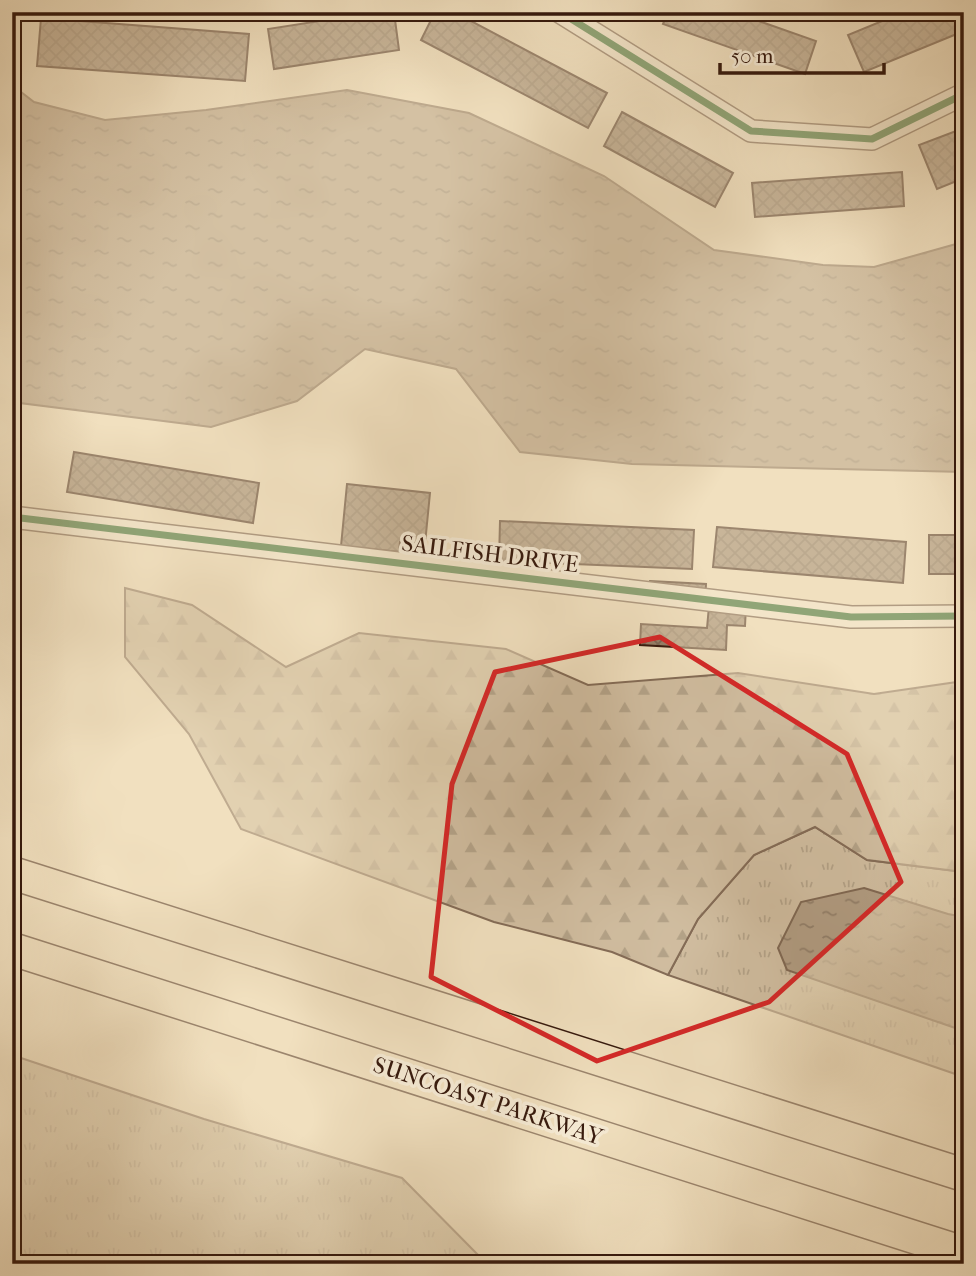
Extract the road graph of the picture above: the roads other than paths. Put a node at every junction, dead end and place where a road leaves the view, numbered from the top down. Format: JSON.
{"nodes":[{"id":1,"x":560,"y":12,"type":"edge"},
{"id":2,"x":964,"y":94,"type":"edge"},
{"id":3,"x":12,"y":517,"type":"edge"},
{"id":4,"x":964,"y":616,"type":"edge"},
{"id":5,"x":12,"y":873,"type":"edge"},
{"id":6,"x":12,"y":949,"type":"edge"},
{"id":7,"x":964,"y":1175,"type":"edge"},
{"id":8,"x":898,"y":1232,"type":"junction"},
{"id":9,"x":964,"y":1253,"type":"edge"},
{"id":10,"x":958,"y":1264,"type":"edge"}],
"edges":[{"from":1,"to":2,"type":"street"},
{"from":3,"to":4,"type":"street","name":"SAILFISH DRIVE"},
{"from":5,"to":7,"type":"highway"},
{"from":6,"to":8,"type":"highway","name":"SUNCOAST PARKWAY"},
{"from":8,"to":9,"type":"highway","name":"SUNCOAST PARKWAY"},
{"from":8,"to":10,"type":"highway"}]}
